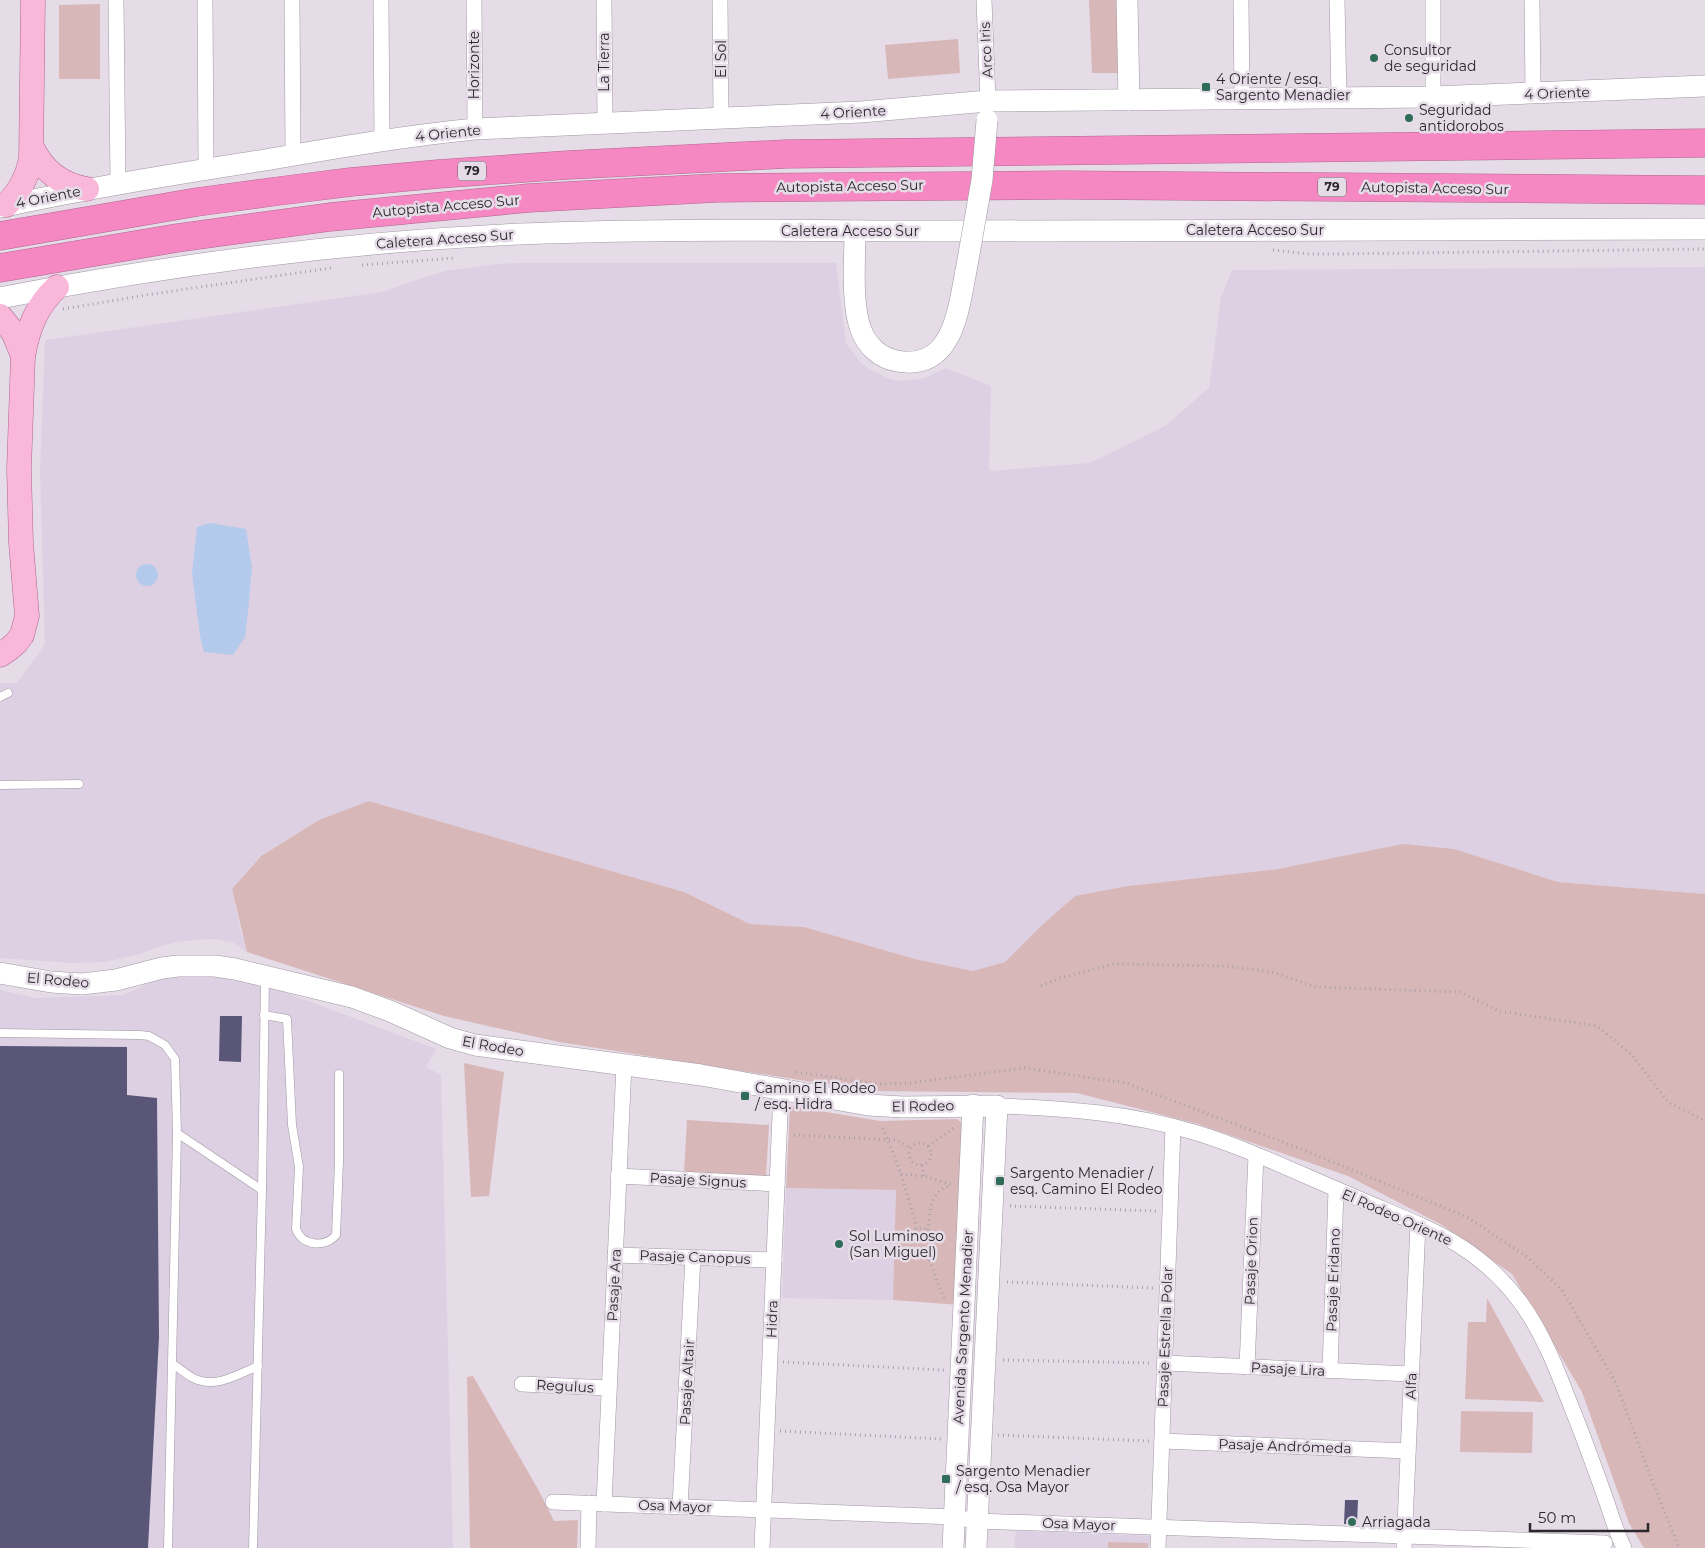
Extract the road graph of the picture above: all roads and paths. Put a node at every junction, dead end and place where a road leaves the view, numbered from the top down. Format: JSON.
{"nodes":[{"id":1,"x":33,"y":0,"type":"edge"},
{"id":2,"x":116,"y":0,"type":"edge"},
{"id":3,"x":205,"y":0,"type":"edge"},
{"id":4,"x":292,"y":0,"type":"edge"},
{"id":5,"x":381,"y":0,"type":"edge"},
{"id":6,"x":474,"y":0,"type":"edge"},
{"id":7,"x":604,"y":0,"type":"edge"},
{"id":8,"x":720,"y":0,"type":"edge"},
{"id":9,"x":984,"y":0,"type":"edge"},
{"id":10,"x":1127,"y":0,"type":"edge"},
{"id":11,"x":1241,"y":0,"type":"edge"},
{"id":12,"x":1337,"y":0,"type":"edge"},
{"id":13,"x":1433,"y":0,"type":"edge"},
{"id":14,"x":1532,"y":0,"type":"edge"},
{"id":15,"x":1705,"y":86,"type":"edge"},
{"id":16,"x":1533,"y":94,"type":"junction"},
{"id":17,"x":1434,"y":97,"type":"junction"},
{"id":18,"x":1339,"y":98,"type":"junction"},
{"id":19,"x":1242,"y":99,"type":"junction"},
{"id":20,"x":1129,"y":100,"type":"junction"},
{"id":21,"x":988,"y":110,"type":"junction"},
{"id":22,"x":721,"y":117,"type":"junction"},
{"id":23,"x":605,"y":123,"type":"junction"},
{"id":24,"x":474,"y":129,"type":"junction"},
{"id":25,"x":382,"y":141,"type":"junction"},
{"id":26,"x":1705,"y":143,"type":"edge"},
{"id":27,"x":32,"y":147,"type":"junction"},
{"id":28,"x":293,"y":155,"type":"junction"},
{"id":29,"x":206,"y":169,"type":"junction"},
{"id":30,"x":118,"y":184,"type":"junction"},
{"id":31,"x":87,"y":189,"type":"junction"},
{"id":32,"x":1705,"y":190,"type":"edge"},
{"id":33,"x":3,"y":206,"type":"edge"},
{"id":34,"x":1705,"y":229,"type":"edge"},
{"id":35,"x":855,"y":231,"type":"junction"},
{"id":36,"x":0,"y":236,"type":"edge"},
{"id":37,"x":0,"y":268,"type":"edge"},
{"id":38,"x":57,"y":287,"type":"junction"},
{"id":39,"x":0,"y":298,"type":"edge"},
{"id":40,"x":0,"y":316,"type":"edge"},
{"id":41,"x":22,"y":356,"type":"junction"},
{"id":42,"x":0,"y":655,"type":"edge"},
{"id":43,"x":8,"y":692,"type":"dead end"},
{"id":44,"x":0,"y":697,"type":"edge"},
{"id":45,"x":79,"y":784,"type":"dead end"},
{"id":46,"x":0,"y":785,"type":"edge"},
{"id":47,"x":0,"y":973,"type":"edge"},
{"id":48,"x":265,"y":976,"type":"junction"},
{"id":49,"x":1041,"y":986,"type":"dead end"},
{"id":50,"x":264,"y":1015,"type":"junction"},
{"id":51,"x":0,"y":1033,"type":"edge"},
{"id":52,"x":624,"y":1066,"type":"junction"},
{"id":53,"x":791,"y":1071,"type":"dead end"},
{"id":54,"x":339,"y":1074,"type":"dead end"},
{"id":55,"x":781,"y":1090,"type":"junction"},
{"id":56,"x":973,"y":1105,"type":"junction"},
{"id":57,"x":997,"y":1106,"type":"junction"},
{"id":58,"x":1705,"y":1121,"type":"edge"},
{"id":59,"x":956,"y":1126,"type":"dead end"},
{"id":60,"x":1173,"y":1127,"type":"junction"},
{"id":61,"x":884,"y":1128,"type":"dead end"},
{"id":62,"x":177,"y":1133,"type":"junction"},
{"id":63,"x":780,"y":1134,"type":"junction"},
{"id":64,"x":887,"y":1139,"type":"junction"},
{"id":65,"x":928,"y":1146,"type":"junction"},
{"id":66,"x":911,"y":1148,"type":"junction"},
{"id":67,"x":1256,"y":1155,"type":"junction"},
{"id":68,"x":922,"y":1165,"type":"junction"},
{"id":69,"x":901,"y":1174,"type":"junction"},
{"id":70,"x":618,"y":1176,"type":"junction"},
{"id":71,"x":924,"y":1176,"type":"junction"},
{"id":72,"x":777,"y":1184,"type":"junction"},
{"id":73,"x":1336,"y":1189,"type":"junction"},
{"id":74,"x":262,"y":1190,"type":"junction"},
{"id":75,"x":992,"y":1206,"type":"junction"},
{"id":76,"x":1169,"y":1211,"type":"junction"},
{"id":77,"x":1418,"y":1224,"type":"junction"},
{"id":78,"x":917,"y":1228,"type":"junction"},
{"id":79,"x":928,"y":1230,"type":"junction"},
{"id":80,"x":615,"y":1255,"type":"junction"},
{"id":81,"x":693,"y":1257,"type":"junction"},
{"id":82,"x":774,"y":1260,"type":"junction"},
{"id":83,"x":988,"y":1281,"type":"junction"},
{"id":84,"x":1167,"y":1289,"type":"junction"},
{"id":85,"x":985,"y":1359,"type":"junction"},
{"id":86,"x":770,"y":1361,"type":"junction"},
{"id":87,"x":1165,"y":1363,"type":"junction"},
{"id":88,"x":173,"y":1364,"type":"junction"},
{"id":89,"x":258,"y":1366,"type":"junction"},
{"id":90,"x":1247,"y":1367,"type":"junction"},
{"id":91,"x":946,"y":1370,"type":"dead end"},
{"id":92,"x":1330,"y":1371,"type":"junction"},
{"id":93,"x":1412,"y":1374,"type":"junction"},
{"id":94,"x":522,"y":1384,"type":"dead end"},
{"id":95,"x":609,"y":1388,"type":"junction"},
{"id":96,"x":767,"y":1430,"type":"junction"},
{"id":97,"x":981,"y":1434,"type":"junction"},
{"id":98,"x":943,"y":1439,"type":"dead end"},
{"id":99,"x":1162,"y":1441,"type":"junction"},
{"id":100,"x":1408,"y":1451,"type":"junction"},
{"id":101,"x":553,"y":1502,"type":"dead end"},
{"id":102,"x":597,"y":1503,"type":"junction"},
{"id":103,"x":680,"y":1507,"type":"junction"},
{"id":104,"x":764,"y":1510,"type":"junction"},
{"id":105,"x":954,"y":1517,"type":"junction"},
{"id":106,"x":977,"y":1521,"type":"junction"},
{"id":107,"x":1615,"y":1525,"type":"junction"},
{"id":108,"x":1159,"y":1527,"type":"junction"},
{"id":109,"x":1404,"y":1542,"type":"edge"},
{"id":110,"x":1605,"y":1545,"type":"edge"},
{"id":111,"x":168,"y":1548,"type":"edge"},
{"id":112,"x":253,"y":1548,"type":"edge"},
{"id":113,"x":588,"y":1548,"type":"edge"},
{"id":114,"x":762,"y":1548,"type":"edge"},
{"id":115,"x":953,"y":1548,"type":"edge"},
{"id":116,"x":976,"y":1548,"type":"edge"},
{"id":117,"x":1158,"y":1548,"type":"edge"},
{"id":118,"x":1624,"y":1548,"type":"edge"},
{"id":119,"x":1679,"y":1548,"type":"edge"}],
"edges":[{"from":1,"to":27,"type":"main road"},
{"from":2,"to":30,"type":"street"},
{"from":3,"to":29,"type":"street"},
{"from":4,"to":28,"type":"street"},
{"from":5,"to":25,"type":"street"},
{"from":6,"to":24,"type":"street","name":"Horizonte"},
{"from":7,"to":23,"type":"street","name":"La Tierra"},
{"from":8,"to":22,"type":"street","name":"El Sol"},
{"from":9,"to":21,"type":"street","name":"Arco Iris"},
{"from":10,"to":20,"type":"main road"},
{"from":11,"to":19,"type":"street"},
{"from":12,"to":18,"type":"street"},
{"from":13,"to":17,"type":"street"},
{"from":14,"to":16,"type":"street"},
{"from":15,"to":16,"type":"main road","name":"4 Oriente"},
{"from":16,"to":17,"type":"main road","name":"4 Oriente"},
{"from":17,"to":18,"type":"main road","name":"4 Oriente"},
{"from":18,"to":19,"type":"main road","name":"4 Oriente"},
{"from":19,"to":20,"type":"main road","name":"4 Oriente"},
{"from":20,"to":21,"type":"main road","name":"4 Oriente"},
{"from":21,"to":22,"type":"main road","name":"4 Oriente"},
{"from":21,"to":35,"type":"main road","bridge":true},
{"from":22,"to":23,"type":"main road","name":"4 Oriente"},
{"from":23,"to":24,"type":"main road","name":"4 Oriente"},
{"from":24,"to":25,"type":"main road","name":"4 Oriente"},
{"from":25,"to":28,"type":"main road","name":"4 Oriente"},
{"from":26,"to":36,"type":"highway","number":"79"},
{"from":27,"to":31,"type":"main road"},
{"from":27,"to":33,"type":"main road"},
{"from":28,"to":29,"type":"main road","name":"4 Oriente"},
{"from":29,"to":30,"type":"main road","name":"4 Oriente"},
{"from":30,"to":31,"type":"main road","name":"4 Oriente"},
{"from":31,"to":33,"type":"main road","name":"4 Oriente"},
{"from":32,"to":37,"type":"highway","name":"Autopista Acceso Sur","number":"79"},
{"from":34,"to":35,"type":"main road","name":"Caletera Acceso Sur"},
{"from":35,"to":38,"type":"main road","name":"Caletera Acceso Sur"},
{"from":38,"to":39,"type":"main road","name":"Caletera Acceso Sur"},
{"from":38,"to":41,"type":"main road"},
{"from":40,"to":41,"type":"main road"},
{"from":41,"to":42,"type":"main road"},
{"from":43,"to":44,"type":"lane"},
{"from":45,"to":46,"type":"lane"},
{"from":47,"to":48,"type":"main road","name":"El Rodeo"},
{"from":48,"to":50,"type":"lane"},
{"from":48,"to":52,"type":"main road","name":"El Rodeo"},
{"from":49,"to":58,"type":"path"},
{"from":50,"to":54,"type":"lane"},
{"from":50,"to":74,"type":"lane"},
{"from":51,"to":62,"type":"lane"},
{"from":52,"to":55,"type":"main road","name":"El Rodeo"},
{"from":52,"to":70,"type":"street","name":"Pasaje Ara"},
{"from":53,"to":119,"type":"path"},
{"from":55,"to":56,"type":"main road","name":"El Rodeo"},
{"from":55,"to":63,"type":"street","name":"Hidra"},
{"from":56,"to":57,"type":"main road","name":"El Rodeo"},
{"from":56,"to":105,"type":"main road","name":"Avenida Sargento Menadier"},
{"from":57,"to":60,"type":"street","name":"El Rodeo Oriente"},
{"from":57,"to":75,"type":"main road","name":"Avenida Sargento Menadier"},
{"from":59,"to":65,"type":"path"},
{"from":60,"to":67,"type":"street","name":"El Rodeo Oriente"},
{"from":60,"to":76,"type":"street","name":"Pasaje Estrella Polar"},
{"from":61,"to":64,"type":"path"},
{"from":62,"to":74,"type":"lane"},
{"from":62,"to":88,"type":"lane"},
{"from":63,"to":64,"type":"path"},
{"from":63,"to":72,"type":"street","name":"Hidra"},
{"from":64,"to":66,"type":"path"},
{"from":64,"to":69,"type":"path"},
{"from":65,"to":66,"type":"path"},
{"from":65,"to":68,"type":"path"},
{"from":66,"to":68,"type":"path"},
{"from":67,"to":73,"type":"street","name":"El Rodeo Oriente"},
{"from":67,"to":90,"type":"street","name":"Pasaje Orion"},
{"from":68,"to":71,"type":"path"},
{"from":69,"to":71,"type":"path"},
{"from":69,"to":78,"type":"path"},
{"from":70,"to":72,"type":"street","name":"Pasaje Signus"},
{"from":70,"to":80,"type":"street","name":"Pasaje Ara"},
{"from":71,"to":79,"type":"path"},
{"from":72,"to":82,"type":"street","name":"Hidra"},
{"from":73,"to":77,"type":"street","name":"El Rodeo Oriente"},
{"from":73,"to":92,"type":"street","name":"Pasaje Eridano"},
{"from":74,"to":89,"type":"lane"},
{"from":75,"to":76,"type":"path"},
{"from":75,"to":83,"type":"main road","name":"Avenida Sargento Menadier"},
{"from":76,"to":84,"type":"street","name":"Pasaje Estrella Polar"},
{"from":77,"to":93,"type":"street","name":"Alfa"},
{"from":77,"to":107,"type":"street","name":"El Rodeo Oriente"},
{"from":78,"to":79,"type":"path"},
{"from":78,"to":79,"type":"path"},
{"from":80,"to":81,"type":"street","name":"Pasaje Canopus"},
{"from":80,"to":95,"type":"street","name":"Pasaje Ara"},
{"from":81,"to":82,"type":"street","name":"Pasaje Canopus"},
{"from":81,"to":103,"type":"street","name":"Pasaje Altair"},
{"from":82,"to":86,"type":"street","name":"Hidra"},
{"from":83,"to":84,"type":"path"},
{"from":83,"to":85,"type":"main road","name":"Avenida Sargento Menadier"},
{"from":84,"to":87,"type":"street","name":"Pasaje Estrella Polar"},
{"from":85,"to":87,"type":"path"},
{"from":85,"to":97,"type":"main road","name":"Avenida Sargento Menadier"},
{"from":86,"to":91,"type":"path"},
{"from":86,"to":96,"type":"street","name":"Hidra"},
{"from":87,"to":90,"type":"street","name":"Pasaje Lira"},
{"from":87,"to":99,"type":"street","name":"Pasaje Estrella Polar"},
{"from":88,"to":89,"type":"lane"},
{"from":88,"to":111,"type":"lane"},
{"from":89,"to":112,"type":"lane"},
{"from":90,"to":92,"type":"street","name":"Pasaje Lira"},
{"from":92,"to":93,"type":"street","name":"Pasaje Lira"},
{"from":93,"to":100,"type":"street","name":"Alfa"},
{"from":94,"to":95,"type":"street","name":"Regulus"},
{"from":95,"to":102,"type":"street","name":"Pasaje Ara"},
{"from":96,"to":98,"type":"path"},
{"from":96,"to":104,"type":"street","name":"Hidra"},
{"from":97,"to":99,"type":"path"},
{"from":97,"to":106,"type":"main road","name":"Avenida Sargento Menadier"},
{"from":99,"to":100,"type":"street","name":"Pasaje Andrómeda"},
{"from":99,"to":108,"type":"street","name":"Pasaje Estrella Polar"},
{"from":100,"to":109,"type":"street","name":"Alfa"},
{"from":101,"to":102,"type":"street","name":"Osa Mayor"},
{"from":102,"to":103,"type":"street","name":"Osa Mayor"},
{"from":102,"to":113,"type":"street","name":"Pasaje Ara"},
{"from":103,"to":104,"type":"street","name":"Osa Mayor"},
{"from":104,"to":105,"type":"street","name":"Osa Mayor"},
{"from":104,"to":114,"type":"street","name":"Hidra"},
{"from":105,"to":106,"type":"street","name":"Osa Mayor"},
{"from":105,"to":115,"type":"main road","name":"Avenida Sargento Menadier"},
{"from":106,"to":108,"type":"street","name":"Osa Mayor"},
{"from":106,"to":116,"type":"main road","name":"Avenida Sargento Menadier"},
{"from":107,"to":110,"type":"street"},
{"from":107,"to":118,"type":"street","name":"El Rodeo Oriente"},
{"from":108,"to":109,"type":"street","name":"Osa Mayor"},
{"from":108,"to":117,"type":"street","name":"Pasaje Estrella Polar"},
{"from":109,"to":110,"type":"street","name":"Osa Mayor"}]}
